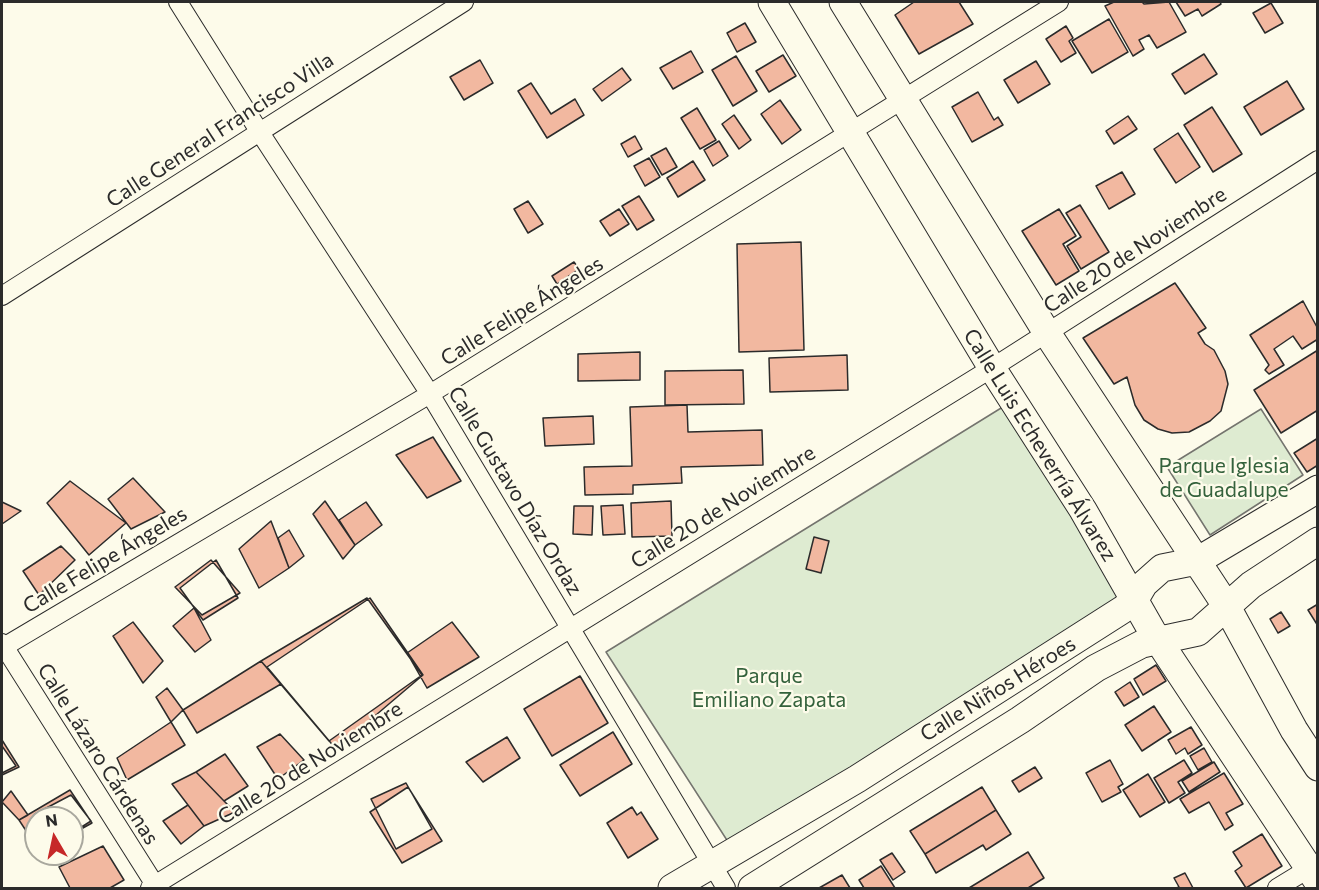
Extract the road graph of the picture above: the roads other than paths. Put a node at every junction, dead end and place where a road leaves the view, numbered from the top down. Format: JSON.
{"nodes":[{"id":1,"x":178,"y":2,"type":"edge"},
{"id":2,"x":464,"y":2,"type":"edge"},
{"id":3,"x":772,"y":2,"type":"edge"},
{"id":4,"x":843,"y":2,"type":"edge"},
{"id":5,"x":1059,"y":2,"type":"edge"},
{"id":6,"x":904,"y":99,"type":"junction"},
{"id":7,"x":259,"y":131,"type":"junction"},
{"id":8,"x":852,"y":132,"type":"junction"},
{"id":9,"x":1317,"y":160,"type":"edge"},
{"id":10,"x":2,"y":296,"type":"edge"},
{"id":11,"x":1047,"y":333,"type":"junction"},
{"id":12,"x":992,"y":368,"type":"junction"},
{"id":13,"x":430,"y":394,"type":"junction"},
{"id":14,"x":1317,"y":489,"type":"edge"},
{"id":15,"x":1317,"y":541,"type":"edge"},
{"id":16,"x":1197,"y":561,"type":"junction"},
{"id":17,"x":1134,"y":601,"type":"junction"},
{"id":18,"x":1227,"y":606,"type":"junction"},
{"id":19,"x":570,"y":628,"type":"junction"},
{"id":20,"x":1157,"y":639,"type":"junction"},
{"id":21,"x":2,"y":646,"type":"edge"},
{"id":22,"x":1317,"y":767,"type":"edge"},
{"id":23,"x":711,"y":865,"type":"junction"},
{"id":24,"x":1315,"y":871,"type":"edge"},
{"id":25,"x":154,"y":887,"type":"edge"},
{"id":26,"x":672,"y":888,"type":"edge"},
{"id":27,"x":726,"y":888,"type":"edge"},
{"id":28,"x":752,"y":888,"type":"edge"},
{"id":29,"x":1277,"y":888,"type":"edge"}],
"edges":[{"from":1,"to":7,"type":"street","name":"Calle Gustavo Díaz Ordaz"},
{"from":2,"to":7,"type":"street","name":"Calle General Francisco Villa"},
{"from":3,"to":8,"type":"street","name":"Calle Luis Echeverría Álvarez"},
{"from":4,"to":6,"type":"street"},
{"from":5,"to":6,"type":"street","name":"Calle Felipe Ángeles"},
{"from":6,"to":8,"type":"street","name":"Calle Felipe Ángeles"},
{"from":6,"to":11,"type":"street"},
{"from":7,"to":10,"type":"street","name":"Calle General Francisco Villa"},
{"from":7,"to":13,"type":"street","name":"Calle Gustavo Díaz Ordaz"},
{"from":8,"to":12,"type":"street","name":"Calle Luis Echeverría Álvarez"},
{"from":8,"to":13,"type":"street","name":"Calle Felipe Ángeles"},
{"from":9,"to":11,"type":"street","name":"Calle 20 de Noviembre"},
{"from":11,"to":12,"type":"street","name":"Calle 20 de Noviembre"},
{"from":11,"to":16,"type":"street"},
{"from":12,"to":17,"type":"street","name":"Calle Luis Echeverría Álvarez"},
{"from":12,"to":19,"type":"street","name":"Calle 20 de Noviembre"},
{"from":13,"to":19,"type":"street","name":"Calle Gustavo Díaz Ordaz"},
{"from":13,"to":21,"type":"street","name":"Calle Felipe Ángeles"},
{"from":14,"to":16,"type":"street","name":"Calle Niños Héroes"},
{"from":15,"to":18,"type":"street","name":"Calle Niños Héroes"},
{"from":16,"to":17,"type":"street","name":"Calle Niños Héroes"},
{"from":16,"to":18,"type":"street"},
{"from":17,"to":20,"type":"street","name":"Calle Luis Echeverría Álvarez"},
{"from":17,"to":23,"type":"street","name":"Calle Niños Héroes"},
{"from":18,"to":20,"type":"street","name":"Calle Niños Héroes"},
{"from":18,"to":22,"type":"street"},
{"from":19,"to":23,"type":"street","name":"Calle Gustavo Díaz Ordaz"},
{"from":19,"to":25,"type":"street","name":"Calle 20 de Noviembre"},
{"from":20,"to":24,"type":"street","name":"Calle Luis Echeverría Álvarez"},
{"from":20,"to":28,"type":"street","name":"Calle Niños Héroes"},
{"from":21,"to":25,"type":"street","name":"Calle Lázaro Cárdenas"},
{"from":23,"to":26,"type":"street","name":"Calle Niños Héroes"},
{"from":23,"to":27,"type":"street","name":"Calle Gustavo Díaz Ordaz"},
{"from":24,"to":29,"type":"street"}]}
